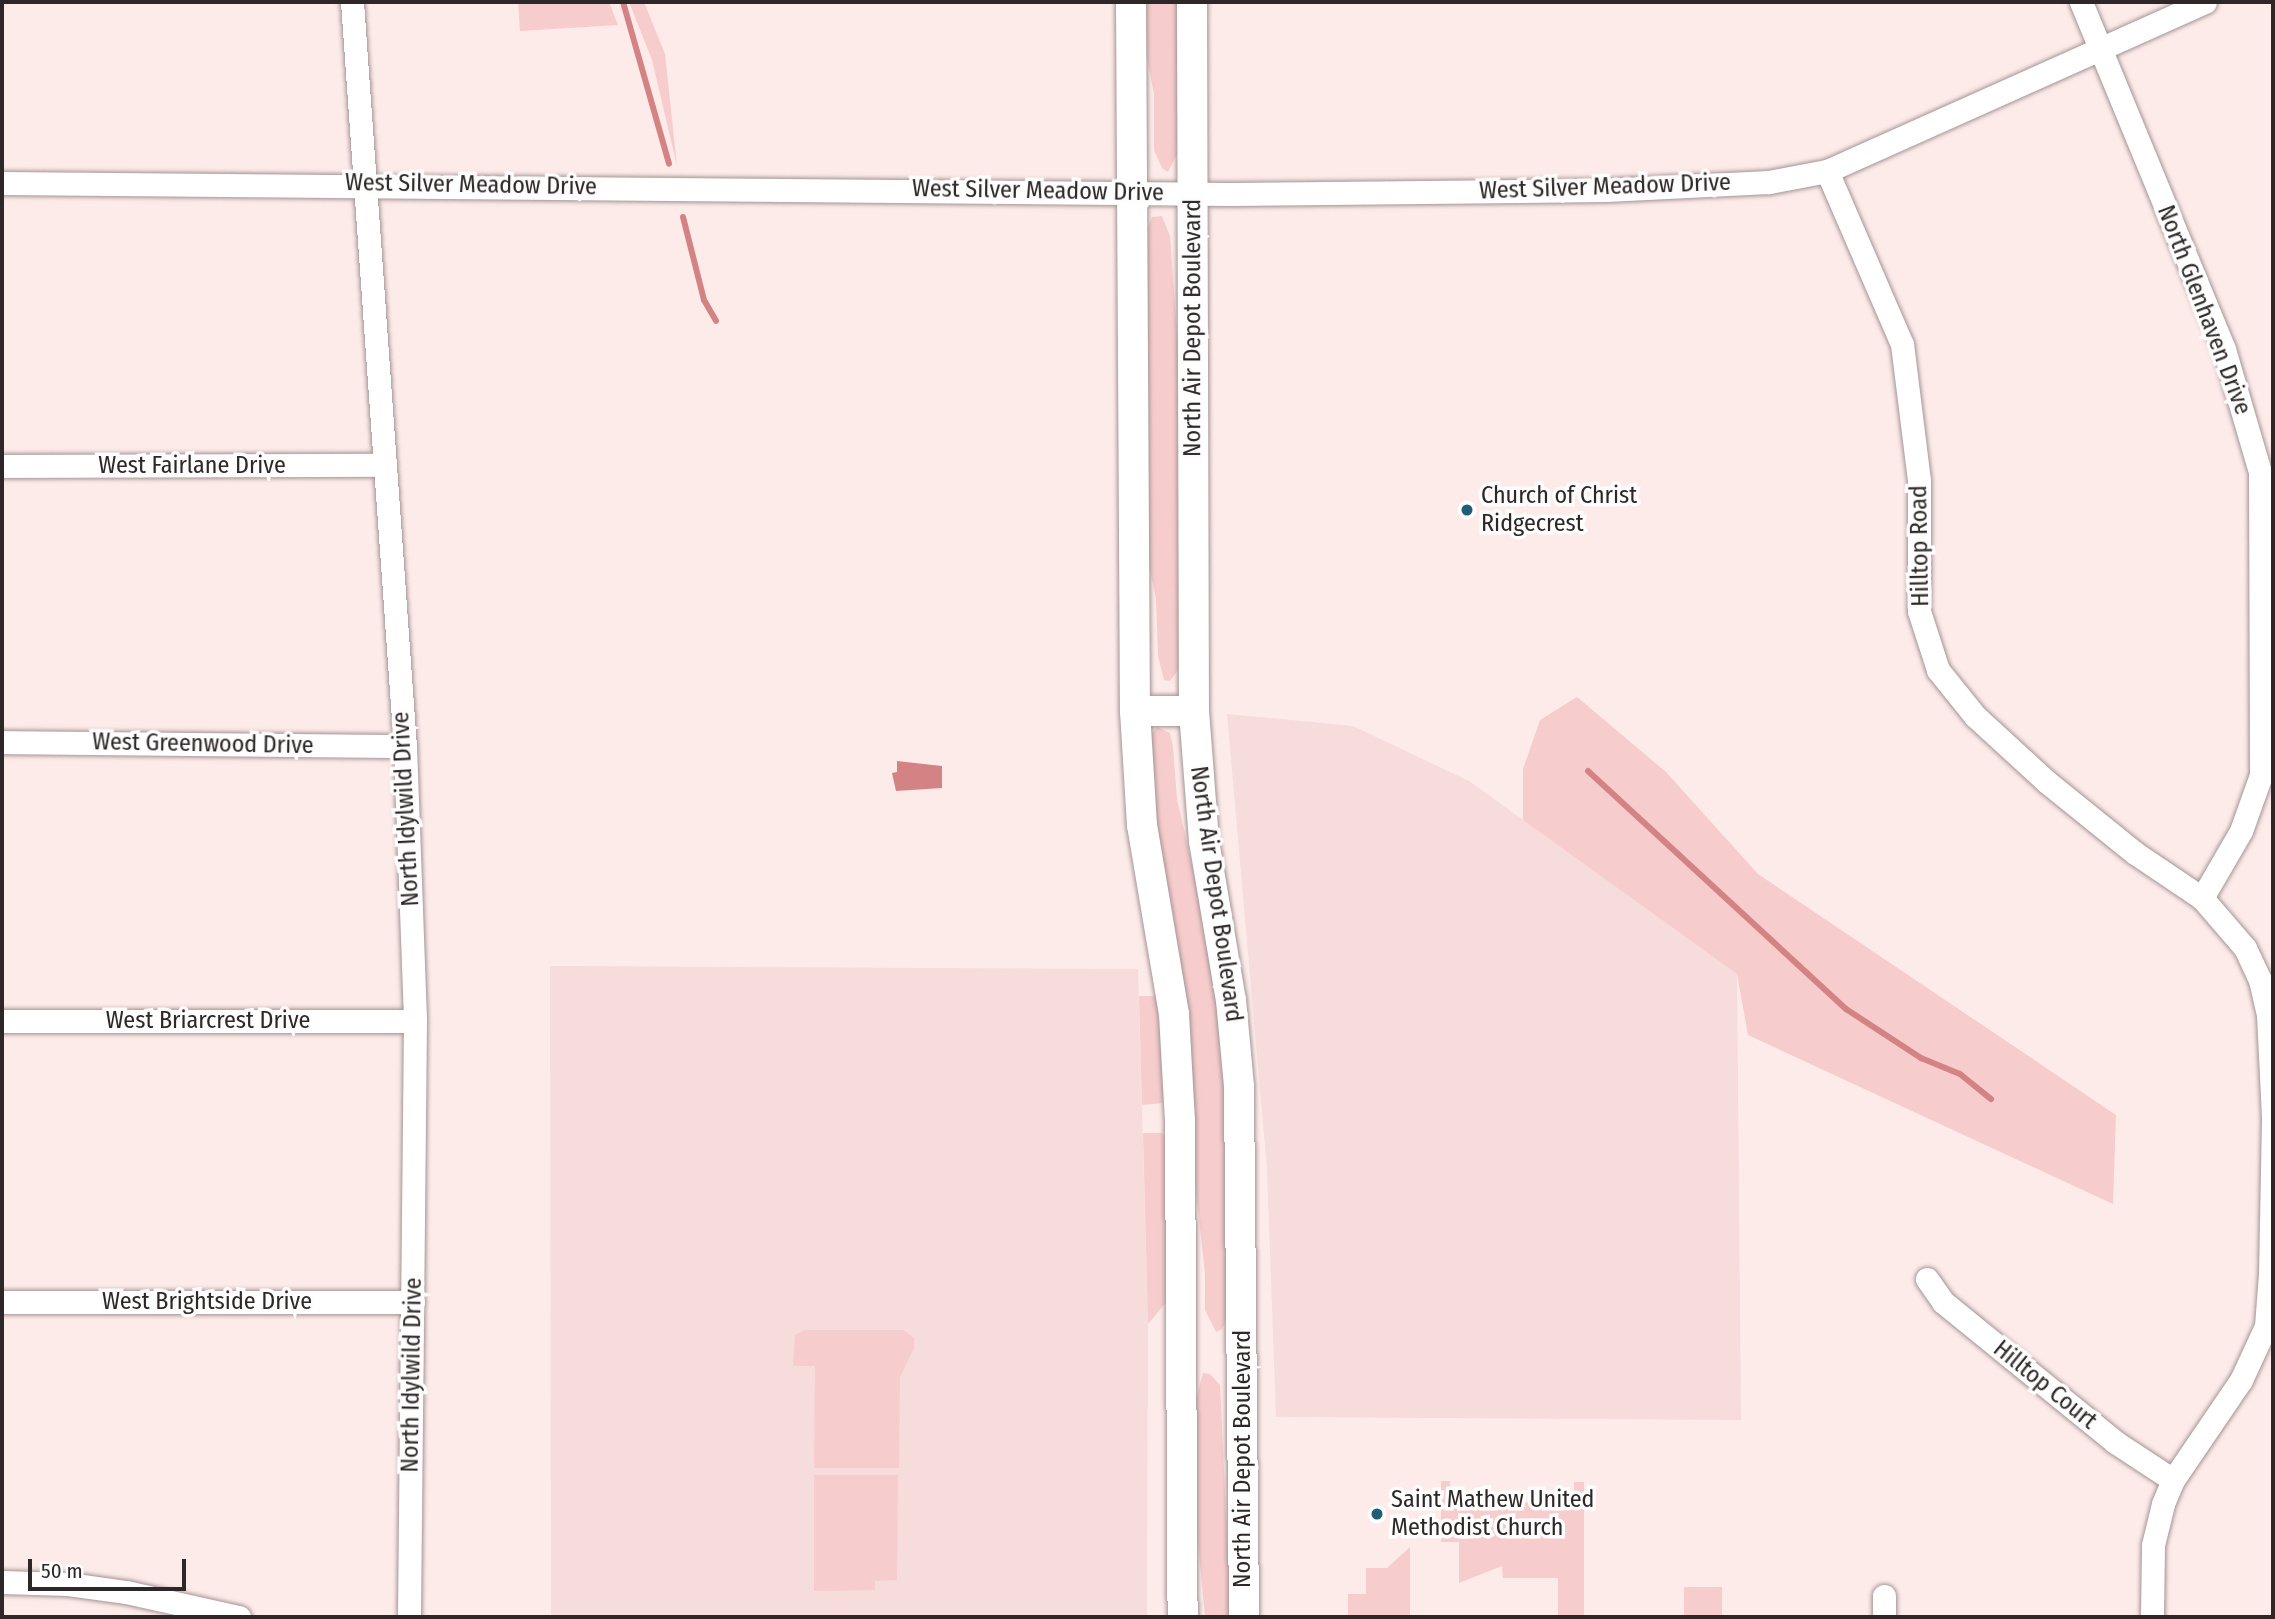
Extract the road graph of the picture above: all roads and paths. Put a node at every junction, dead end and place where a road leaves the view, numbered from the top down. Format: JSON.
{"nodes":[{"id":1,"x":352,"y":2,"type":"edge"},
{"id":2,"x":1131,"y":2,"type":"edge"},
{"id":3,"x":1192,"y":2,"type":"edge"},
{"id":4,"x":2081,"y":2,"type":"edge"},
{"id":5,"x":2205,"y":2,"type":"edge"},
{"id":6,"x":2102,"y":48,"type":"junction"},
{"id":7,"x":1827,"y":171,"type":"junction"},
{"id":8,"x":2,"y":183,"type":"edge"},
{"id":9,"x":366,"y":183,"type":"junction"},
{"id":10,"x":1132,"y":192,"type":"junction"},
{"id":11,"x":1193,"y":192,"type":"junction"},
{"id":12,"x":383,"y":465,"type":"junction"},
{"id":13,"x":2,"y":466,"type":"edge"},
{"id":14,"x":1135,"y":711,"type":"junction"},
{"id":15,"x":1194,"y":711,"type":"junction"},
{"id":16,"x":2,"y":742,"type":"edge"},
{"id":17,"x":405,"y":746,"type":"junction"},
{"id":18,"x":2202,"y":898,"type":"junction"},
{"id":19,"x":2,"y":1021,"type":"edge"},
{"id":20,"x":415,"y":1021,"type":"junction"},
{"id":21,"x":1927,"y":1279,"type":"dead end"},
{"id":22,"x":2,"y":1302,"type":"edge"},
{"id":23,"x":413,"y":1302,"type":"junction"},
{"id":24,"x":2173,"y":1480,"type":"junction"},
{"id":25,"x":2,"y":1582,"type":"edge"},
{"id":26,"x":239,"y":1617,"type":"edge"},
{"id":27,"x":409,"y":1617,"type":"edge"},
{"id":28,"x":1183,"y":1617,"type":"edge"},
{"id":29,"x":1244,"y":1617,"type":"edge"},
{"id":30,"x":2152,"y":1617,"type":"edge"}],
"edges":[{"from":1,"to":9,"type":"street","name":"North Idylwild Drive"},
{"from":2,"to":10,"type":"main road"},
{"from":3,"to":11,"type":"main road","name":"North Air Depot Boulevard"},
{"from":4,"to":6,"type":"street","name":"North Glenhaven Drive"},
{"from":5,"to":6,"type":"street","name":"West Silver Meadow Drive"},
{"from":6,"to":7,"type":"street","name":"West Silver Meadow Drive"},
{"from":6,"to":18,"type":"street","name":"North Glenhaven Drive"},
{"from":7,"to":11,"type":"street","name":"West Silver Meadow Drive"},
{"from":7,"to":18,"type":"street","name":"Hilltop Road"},
{"from":8,"to":9,"type":"street","name":"West Silver Meadow Drive"},
{"from":9,"to":10,"type":"street","name":"West Silver Meadow Drive"},
{"from":9,"to":12,"type":"street","name":"North Idylwild Drive"},
{"from":10,"to":11,"type":"street","name":"West Silver Meadow Drive"},
{"from":10,"to":14,"type":"main road"},
{"from":11,"to":15,"type":"main road","name":"North Air Depot Boulevard"},
{"from":12,"to":13,"type":"street","name":"West Fairlane Drive"},
{"from":12,"to":17,"type":"street","name":"North Idylwild Drive"},
{"from":14,"to":15,"type":"main road"},
{"from":14,"to":28,"type":"main road"},
{"from":15,"to":29,"type":"main road","name":"North Air Depot Boulevard"},
{"from":16,"to":17,"type":"street","name":"West Greenwood Drive"},
{"from":17,"to":20,"type":"street","name":"North Idylwild Drive"},
{"from":18,"to":24,"type":"street"},
{"from":19,"to":20,"type":"street","name":"West Briarcrest Drive"},
{"from":20,"to":23,"type":"street","name":"North Idylwild Drive"},
{"from":21,"to":24,"type":"street","name":"Hilltop Court"},
{"from":22,"to":23,"type":"street","name":"West Brightside Drive"},
{"from":23,"to":27,"type":"street","name":"North Idylwild Drive"},
{"from":24,"to":30,"type":"street"},
{"from":25,"to":26,"type":"street"}]}
